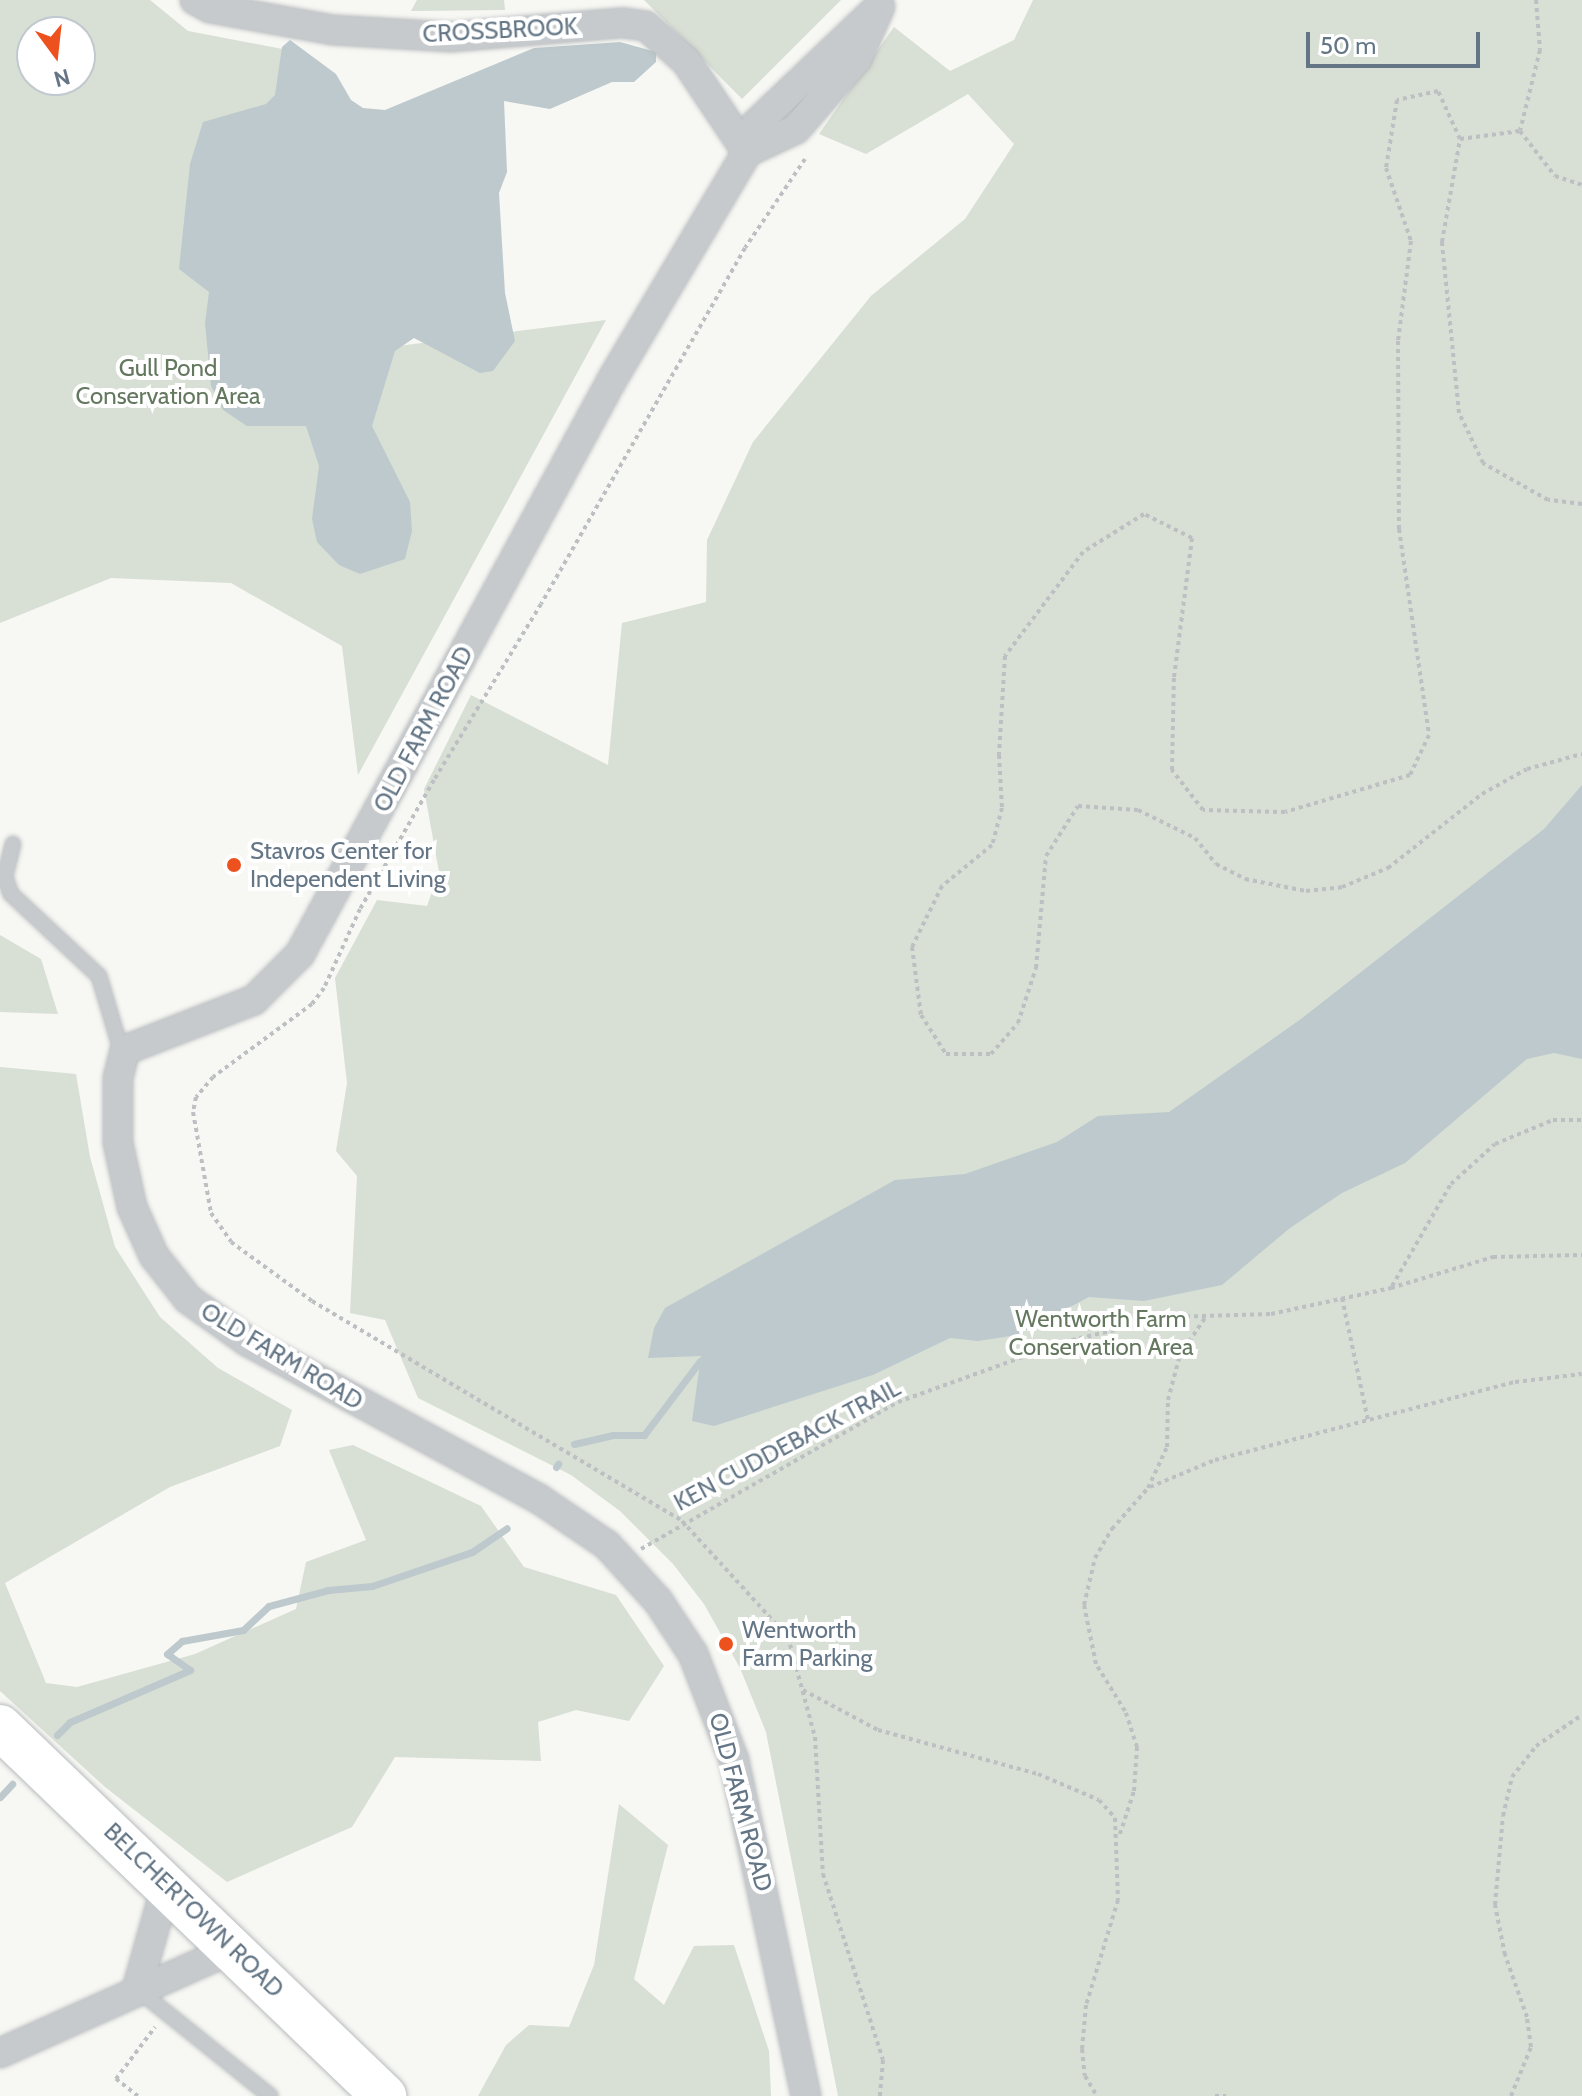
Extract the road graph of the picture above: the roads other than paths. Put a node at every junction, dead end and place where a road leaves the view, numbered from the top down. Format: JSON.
{"nodes":[{"id":1,"x":195,"y":0,"type":"edge"},
{"id":2,"x":882,"y":3,"type":"edge"},
{"id":3,"x":595,"y":12,"type":"edge"},
{"id":4,"x":747,"y":152,"type":"junction"},
{"id":5,"x":13,"y":844,"type":"dead end"},
{"id":6,"x":122,"y":1053,"type":"junction"},
{"id":7,"x":0,"y":1727,"type":"edge"},
{"id":8,"x":167,"y":1883,"type":"junction"},
{"id":9,"x":235,"y":1948,"type":"junction"},
{"id":10,"x":137,"y":1989,"type":"junction"},
{"id":11,"x":0,"y":2053,"type":"edge"},
{"id":12,"x":270,"y":2096,"type":"edge"},
{"id":13,"x":384,"y":2096,"type":"edge"},
{"id":14,"x":806,"y":2096,"type":"edge"}],
"edges":[{"from":1,"to":3,"type":"street","name":"CROSSBROOK"},
{"from":2,"to":4,"type":"street","name":"OLD FARM ROAD"},
{"from":3,"to":4,"type":"street","name":"CROSSBROOK"},
{"from":4,"to":6,"type":"street","name":"OLD FARM ROAD"},
{"from":5,"to":6,"type":"lane"},
{"from":6,"to":14,"type":"street","name":"OLD FARM ROAD"},
{"from":7,"to":8,"type":"highway","name":"BELCHERTOWN ROAD"},
{"from":8,"to":9,"type":"highway","name":"BELCHERTOWN ROAD"},
{"from":8,"to":10,"type":"street"},
{"from":9,"to":10,"type":"street"},
{"from":9,"to":13,"type":"highway","name":"BELCHERTOWN ROAD"},
{"from":10,"to":11,"type":"street"},
{"from":10,"to":12,"type":"lane"}]}
